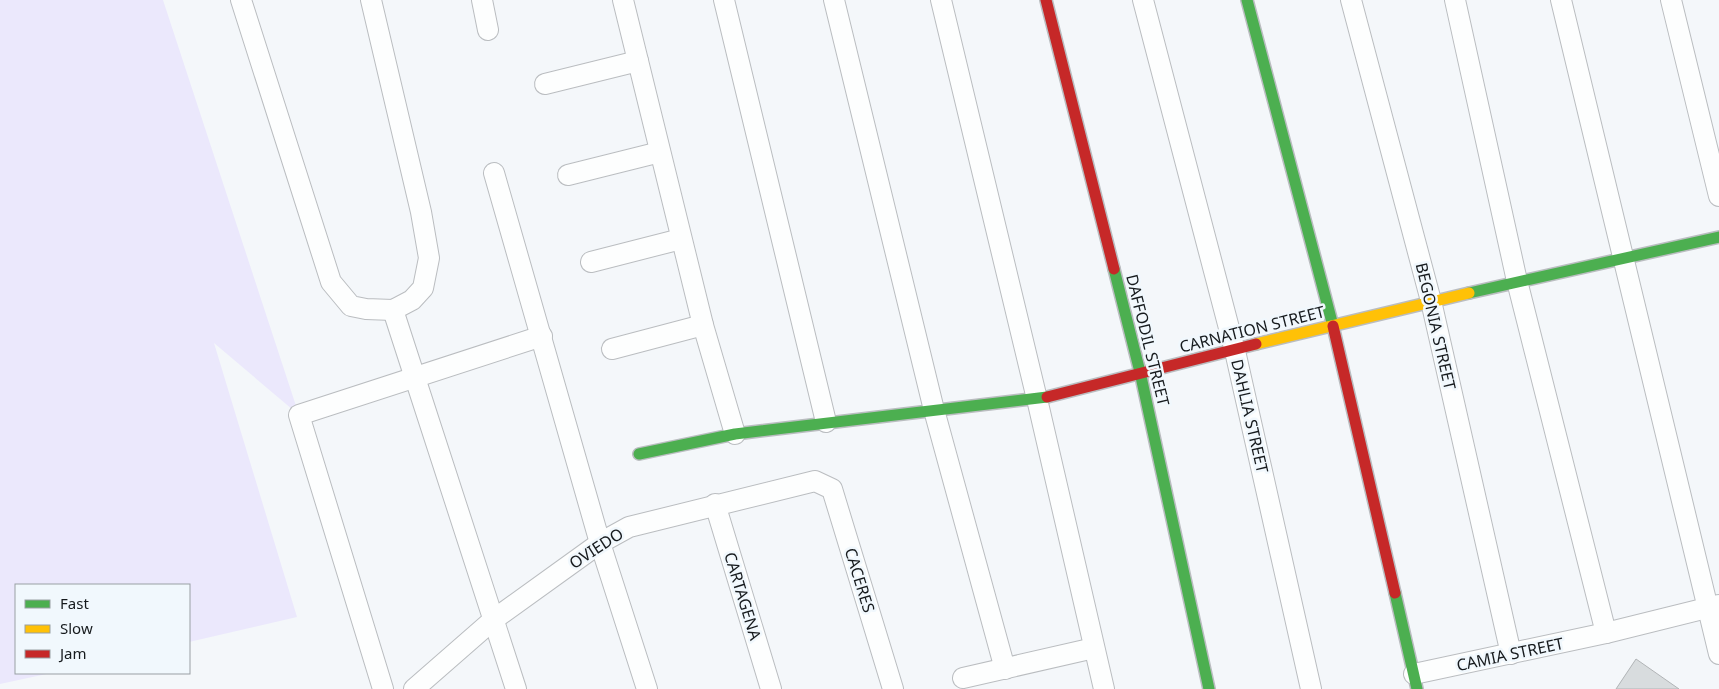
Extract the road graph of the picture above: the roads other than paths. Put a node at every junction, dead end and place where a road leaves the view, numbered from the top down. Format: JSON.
{"nodes":[{"id":1,"x":241,"y":0,"type":"edge"},
{"id":2,"x":371,"y":0,"type":"edge"},
{"id":3,"x":482,"y":0,"type":"edge"},
{"id":4,"x":623,"y":0,"type":"edge"},
{"id":5,"x":724,"y":0,"type":"edge"},
{"id":6,"x":834,"y":0,"type":"edge"},
{"id":7,"x":940,"y":0,"type":"edge"},
{"id":8,"x":1046,"y":0,"type":"edge"},
{"id":9,"x":1143,"y":0,"type":"edge"},
{"id":10,"x":1247,"y":0,"type":"edge"},
{"id":11,"x":1350,"y":0,"type":"edge"},
{"id":12,"x":1455,"y":0,"type":"edge"},
{"id":13,"x":1560,"y":0,"type":"edge"},
{"id":14,"x":1672,"y":0,"type":"edge"},
{"id":15,"x":488,"y":30,"type":"dead end"},
{"id":16,"x":638,"y":61,"type":"junction"},
{"id":17,"x":545,"y":84,"type":"dead end"},
{"id":18,"x":660,"y":152,"type":"junction"},
{"id":19,"x":494,"y":172,"type":"dead end"},
{"id":20,"x":568,"y":175,"type":"dead end"},
{"id":21,"x":1719,"y":196,"type":"edge"},
{"id":22,"x":1719,"y":237,"type":"edge"},
{"id":23,"x":681,"y":239,"type":"junction"},
{"id":24,"x":1622,"y":258,"type":"junction"},
{"id":25,"x":591,"y":262,"type":"dead end"},
{"id":26,"x":1518,"y":281,"type":"junction"},
{"id":27,"x":1431,"y":301,"type":"junction"},
{"id":28,"x":393,"y":310,"type":"junction"},
{"id":29,"x":703,"y":325,"type":"junction"},
{"id":30,"x":1333,"y":326,"type":"junction"},
{"id":31,"x":542,"y":336,"type":"junction"},
{"id":32,"x":612,"y":349,"type":"dead end"},
{"id":33,"x":1235,"y":351,"type":"junction"},
{"id":34,"x":1140,"y":372,"type":"junction"},
{"id":35,"x":416,"y":379,"type":"junction"},
{"id":36,"x":1037,"y":398,"type":"junction"},
{"id":37,"x":934,"y":410,"type":"junction"},
{"id":38,"x":826,"y":422,"type":"junction"},
{"id":39,"x":735,"y":434,"type":"junction"},
{"id":40,"x":639,"y":454,"type":"dead end"},
{"id":41,"x":815,"y":481,"type":"joint"},
{"id":42,"x":715,"y":504,"type":"junction"},
{"id":43,"x":600,"y":543,"type":"junction"},
{"id":44,"x":1713,"y":607,"type":"edge"},
{"id":45,"x":493,"y":620,"type":"junction"},
{"id":46,"x":1606,"y":633,"type":"junction"},
{"id":47,"x":1094,"y":648,"type":"junction"},
{"id":48,"x":1511,"y":654,"type":"junction"},
{"id":49,"x":1719,"y":654,"type":"edge"},
{"id":50,"x":1005,"y":668,"type":"junction"},
{"id":51,"x":963,"y":678,"type":"dead end"},
{"id":52,"x":1415,"y":682,"type":"edge"},
{"id":53,"x":383,"y":689,"type":"edge"},
{"id":54,"x":414,"y":689,"type":"edge"},
{"id":55,"x":516,"y":689,"type":"edge"},
{"id":56,"x":647,"y":689,"type":"edge"},
{"id":57,"x":771,"y":689,"type":"edge"},
{"id":58,"x":893,"y":689,"type":"edge"},
{"id":59,"x":1104,"y":689,"type":"edge"},
{"id":60,"x":1209,"y":689,"type":"edge"},
{"id":61,"x":1311,"y":689,"type":"edge"}],
"edges":[{"from":1,"to":28,"type":"street"},
{"from":2,"to":28,"type":"street"},
{"from":3,"to":15,"type":"street"},
{"from":4,"to":16,"type":"street"},
{"from":5,"to":38,"type":"street"},
{"from":6,"to":37,"type":"street"},
{"from":7,"to":36,"type":"street"},
{"from":8,"to":34,"type":"street","name":"DAFFODIL STREET"},
{"from":9,"to":33,"type":"street","name":"DAHLIA STREET"},
{"from":10,"to":30,"type":"street"},
{"from":11,"to":27,"type":"street","name":"BEGONIA STREET"},
{"from":12,"to":26,"type":"street"},
{"from":13,"to":24,"type":"street"},
{"from":14,"to":21,"type":"street"},
{"from":16,"to":17,"type":"street"},
{"from":16,"to":18,"type":"street"},
{"from":18,"to":20,"type":"street"},
{"from":18,"to":23,"type":"street"},
{"from":19,"to":31,"type":"street"},
{"from":22,"to":24,"type":"street","name":"CARNATION STREET"},
{"from":23,"to":25,"type":"street"},
{"from":23,"to":29,"type":"street"},
{"from":24,"to":26,"type":"street","name":"CARNATION STREET"},
{"from":24,"to":44,"type":"street"},
{"from":26,"to":27,"type":"street","name":"CARNATION STREET"},
{"from":26,"to":46,"type":"street"},
{"from":27,"to":30,"type":"street","name":"CARNATION STREET"},
{"from":27,"to":48,"type":"street","name":"BEGONIA STREET"},
{"from":28,"to":35,"type":"street"},
{"from":29,"to":32,"type":"street"},
{"from":29,"to":39,"type":"street"},
{"from":30,"to":33,"type":"street","name":"CARNATION STREET"},
{"from":30,"to":52,"type":"street"},
{"from":31,"to":35,"type":"street"},
{"from":31,"to":43,"type":"street"},
{"from":33,"to":34,"type":"street","name":"CARNATION STREET"},
{"from":33,"to":61,"type":"street","name":"DAHLIA STREET"},
{"from":34,"to":36,"type":"street","name":"CARNATION STREET"},
{"from":34,"to":60,"type":"street","name":"DAFFODIL STREET"},
{"from":35,"to":45,"type":"street"},
{"from":35,"to":53,"type":"street"},
{"from":36,"to":37,"type":"street","name":"CARNATION STREET"},
{"from":36,"to":47,"type":"street"},
{"from":37,"to":38,"type":"street","name":"CARNATION STREET"},
{"from":37,"to":50,"type":"street"},
{"from":38,"to":39,"type":"street","name":"CARNATION STREET"},
{"from":39,"to":40,"type":"street","name":"CARNATION STREET"},
{"from":41,"to":42,"type":"street","name":"OVIEDO"},
{"from":41,"to":58,"type":"street","name":"CACERES"},
{"from":42,"to":43,"type":"street","name":"OVIEDO"},
{"from":42,"to":57,"type":"street","name":"CARTAGENA"},
{"from":43,"to":45,"type":"street","name":"OVIEDO"},
{"from":43,"to":56,"type":"street"},
{"from":44,"to":46,"type":"street","name":"CAMIA STREET"},
{"from":44,"to":49,"type":"street"},
{"from":45,"to":54,"type":"street","name":"OVIEDO"},
{"from":45,"to":55,"type":"street"},
{"from":46,"to":48,"type":"street","name":"CAMIA STREET"},
{"from":47,"to":50,"type":"street"},
{"from":47,"to":59,"type":"street"},
{"from":48,"to":52,"type":"street","name":"CAMIA STREET"},
{"from":50,"to":51,"type":"street"}]}
